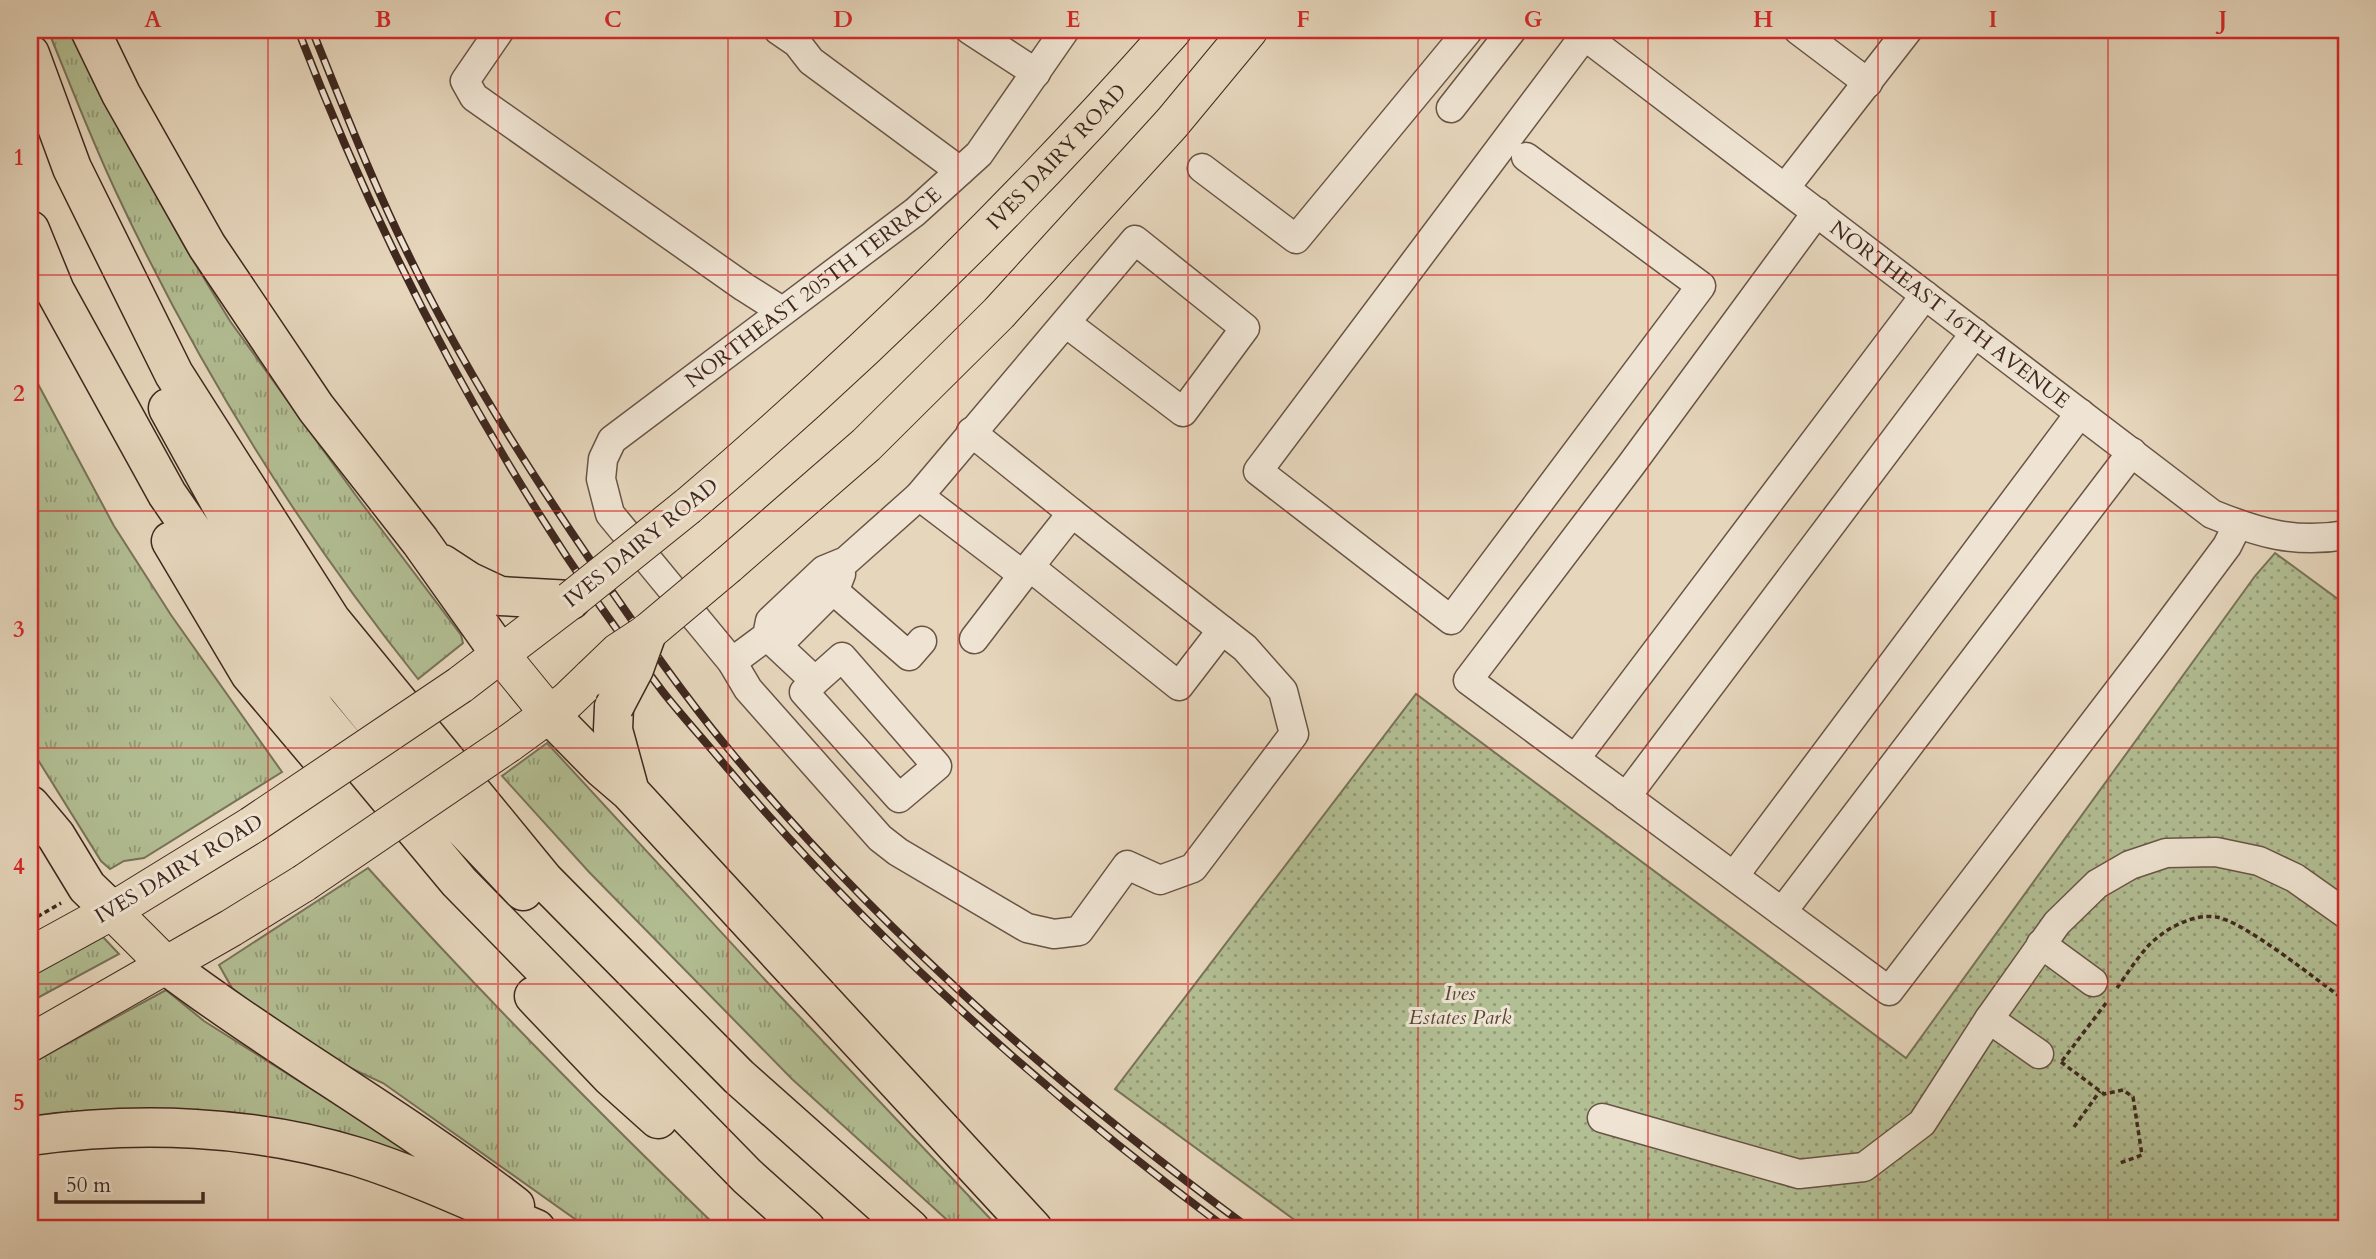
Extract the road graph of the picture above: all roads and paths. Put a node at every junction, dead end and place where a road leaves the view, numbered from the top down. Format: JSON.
{"nodes":[{"id":1,"x":90,"y":30,"type":"edge"},
{"id":2,"x":500,"y":30,"type":"edge"},
{"id":3,"x":779,"y":30,"type":"edge"},
{"id":4,"x":970,"y":30,"type":"edge"},
{"id":5,"x":1065,"y":30,"type":"edge"},
{"id":6,"x":1173,"y":30,"type":"edge"},
{"id":7,"x":1249,"y":30,"type":"edge"},
{"id":8,"x":1464,"y":30,"type":"edge"},
{"id":9,"x":1512,"y":30,"type":"edge"},
{"id":10,"x":1798,"y":30,"type":"edge"},
{"id":11,"x":1908,"y":30,"type":"edge"},
{"id":12,"x":1581,"y":32,"type":"edge"},
{"id":13,"x":30,"y":54,"type":"edge"},
{"id":14,"x":1037,"y":73,"type":"junction"},
{"id":15,"x":1868,"y":83,"type":"junction"},
{"id":16,"x":1451,"y":108,"type":"dead end"},
{"id":17,"x":30,"y":114,"type":"edge"},
{"id":18,"x":1526,"y":157,"type":"dead end"},
{"id":19,"x":1202,"y":168,"type":"dead end"},
{"id":20,"x":960,"y":171,"type":"junction"},
{"id":21,"x":1785,"y":188,"type":"junction"},
{"id":22,"x":1817,"y":212,"type":"junction"},
{"id":23,"x":30,"y":230,"type":"edge"},
{"id":24,"x":30,"y":285,"type":"edge"},
{"id":25,"x":1925,"y":295,"type":"junction"},
{"id":26,"x":782,"y":311,"type":"junction"},
{"id":27,"x":1066,"y":323,"type":"junction"},
{"id":28,"x":1975,"y":333,"type":"junction"},
{"id":29,"x":2080,"y":413,"type":"junction"},
{"id":30,"x":971,"y":432,"type":"junction"},
{"id":31,"x":2132,"y":452,"type":"junction"},
{"id":32,"x":919,"y":496,"type":"junction"},
{"id":33,"x":1072,"y":513,"type":"junction"},
{"id":34,"x":2238,"y":524,"type":"junction"},
{"id":35,"x":2346,"y":536,"type":"edge"},
{"id":36,"x":430,"y":556,"type":"junction"},
{"id":37,"x":846,"y":561,"type":"junction"},
{"id":38,"x":1026,"y":571,"type":"junction"},
{"id":39,"x":832,"y":590,"type":"junction"},
{"id":40,"x":561,"y":609,"type":"junction"},
{"id":41,"x":1222,"y":630,"type":"junction"},
{"id":42,"x":647,"y":634,"type":"joint"},
{"id":43,"x":767,"y":636,"type":"junction"},
{"id":44,"x":974,"y":639,"type":"dead end"},
{"id":45,"x":922,"y":642,"type":"dead end"},
{"id":46,"x":501,"y":655,"type":"junction"},
{"id":47,"x":732,"y":662,"type":"junction"},
{"id":48,"x":815,"y":681,"type":"junction"},
{"id":49,"x":603,"y":692,"type":"junction"},
{"id":50,"x":550,"y":715,"type":"junction"},
{"id":51,"x":1575,"y":760,"type":"junction"},
{"id":52,"x":630,"y":792,"type":"junction"},
{"id":53,"x":1626,"y":797,"type":"junction"},
{"id":54,"x":30,"y":805,"type":"edge"},
{"id":55,"x":1734,"y":876,"type":"junction"},
{"id":56,"x":61,"y":903,"type":"dead end"},
{"id":57,"x":111,"y":911,"type":"junction"},
{"id":58,"x":1782,"y":912,"type":"junction"},
{"id":59,"x":2346,"y":914,"type":"edge"},
{"id":60,"x":30,"y":920,"type":"edge"},
{"id":61,"x":2041,"y":944,"type":"junction"},
{"id":62,"x":30,"y":956,"type":"edge"},
{"id":63,"x":166,"y":965,"type":"junction"},
{"id":64,"x":2094,"y":982,"type":"dead end"},
{"id":65,"x":2346,"y":1002,"type":"edge"},
{"id":66,"x":1989,"y":1019,"type":"junction"},
{"id":67,"x":30,"y":1043,"type":"edge"},
{"id":68,"x":2052,"y":1061,"type":"junction"},
{"id":69,"x":2100,"y":1091,"type":"junction"},
{"id":70,"x":1602,"y":1118,"type":"dead end"},
{"id":71,"x":2074,"y":1127,"type":"dead end"},
{"id":72,"x":30,"y":1136,"type":"edge"},
{"id":73,"x":2120,"y":1163,"type":"dead end"},
{"id":74,"x":536,"y":1229,"type":"edge"},
{"id":75,"x":545,"y":1229,"type":"edge"},
{"id":76,"x":777,"y":1229,"type":"edge"},
{"id":77,"x":806,"y":1229,"type":"edge"},
{"id":78,"x":870,"y":1229,"type":"edge"},
{"id":79,"x":910,"y":1229,"type":"edge"},
{"id":80,"x":1033,"y":1229,"type":"edge"}],
"edges":[{"from":1,"to":36,"type":"highway"},
{"from":2,"to":26,"type":"street"},
{"from":3,"to":20,"type":"street"},
{"from":4,"to":14,"type":"street"},
{"from":5,"to":14,"type":"street","name":"NORTHEAST 205TH TERRACE"},
{"from":6,"to":40,"type":"main road","name":"IVES DAIRY ROAD","bridge":true},
{"from":7,"to":42,"type":"main road","bridge":true},
{"from":8,"to":19,"type":"street"},
{"from":9,"to":16,"type":"street"},
{"from":10,"to":15,"type":"street"},
{"from":11,"to":15,"type":"street"},
{"from":12,"to":18,"type":"street"},
{"from":12,"to":21,"type":"street","name":"NORTHEAST 16TH AVENUE"},
{"from":13,"to":79,"type":"highway"},
{"from":14,"to":20,"type":"street","name":"NORTHEAST 205TH TERRACE"},
{"from":15,"to":21,"type":"street"},
{"from":17,"to":78,"type":"highway"},
{"from":20,"to":26,"type":"street","name":"NORTHEAST 205TH TERRACE"},
{"from":21,"to":22,"type":"street","name":"NORTHEAST 16TH AVENUE"},
{"from":22,"to":25,"type":"street","name":"NORTHEAST 16TH AVENUE"},
{"from":22,"to":51,"type":"street"},
{"from":23,"to":77,"type":"highway"},
{"from":24,"to":76,"type":"highway"},
{"from":25,"to":28,"type":"street","name":"NORTHEAST 16TH AVENUE"},
{"from":25,"to":51,"type":"street"},
{"from":26,"to":47,"type":"street","name":"NORTHEAST 205TH TERRACE"},
{"from":27,"to":27,"type":"street"},
{"from":27,"to":30,"type":"street"},
{"from":28,"to":29,"type":"street","name":"NORTHEAST 16TH AVENUE"},
{"from":28,"to":53,"type":"street"},
{"from":29,"to":31,"type":"street","name":"NORTHEAST 16TH AVENUE"},
{"from":29,"to":55,"type":"street"},
{"from":30,"to":32,"type":"street"},
{"from":30,"to":33,"type":"street"},
{"from":31,"to":34,"type":"street","name":"NORTHEAST 16TH AVENUE"},
{"from":31,"to":58,"type":"street"},
{"from":32,"to":37,"type":"street"},
{"from":32,"to":38,"type":"street"},
{"from":33,"to":38,"type":"street"},
{"from":33,"to":41,"type":"street"},
{"from":34,"to":35,"type":"street","name":"NORTHEAST 16TH AVENUE"},
{"from":34,"to":58,"type":"street"},
{"from":36,"to":40,"type":"highway"},
{"from":36,"to":46,"type":"highway"},
{"from":37,"to":39,"type":"street"},
{"from":37,"to":43,"type":"street"},
{"from":38,"to":41,"type":"street"},
{"from":38,"to":44,"type":"street"},
{"from":39,"to":43,"type":"street"},
{"from":39,"to":45,"type":"street"},
{"from":40,"to":46,"type":"main road","name":"IVES DAIRY ROAD"},
{"from":41,"to":47,"type":"street","name":"NORTHEAST 205TH TERRACE"},
{"from":42,"to":49,"type":"highway","bridge":true},
{"from":43,"to":47,"type":"street"},
{"from":43,"to":48,"type":"street"},
{"from":46,"to":50,"type":"main road"},
{"from":46,"to":57,"type":"main road","name":"IVES DAIRY ROAD","bridge":true},
{"from":48,"to":48,"type":"street"},
{"from":49,"to":50,"type":"main road"},
{"from":49,"to":52,"type":"highway"},
{"from":50,"to":52,"type":"highway"},
{"from":50,"to":63,"type":"main road","bridge":true},
{"from":51,"to":53,"type":"street"},
{"from":52,"to":80,"type":"highway"},
{"from":53,"to":55,"type":"street"},
{"from":54,"to":57,"type":"highway"},
{"from":55,"to":58,"type":"street"},
{"from":56,"to":60,"type":"path"},
{"from":57,"to":62,"type":"main road","name":"IVES DAIRY ROAD"},
{"from":57,"to":63,"type":"main road"},
{"from":59,"to":61,"type":"street"},
{"from":61,"to":64,"type":"street"},
{"from":61,"to":66,"type":"street"},
{"from":63,"to":67,"type":"main road"},
{"from":63,"to":75,"type":"highway"},
{"from":65,"to":68,"type":"path"},
{"from":66,"to":68,"type":"street"},
{"from":66,"to":70,"type":"street"},
{"from":68,"to":69,"type":"path"},
{"from":69,"to":71,"type":"path"},
{"from":69,"to":73,"type":"path"},
{"from":72,"to":74,"type":"highway"}]}
